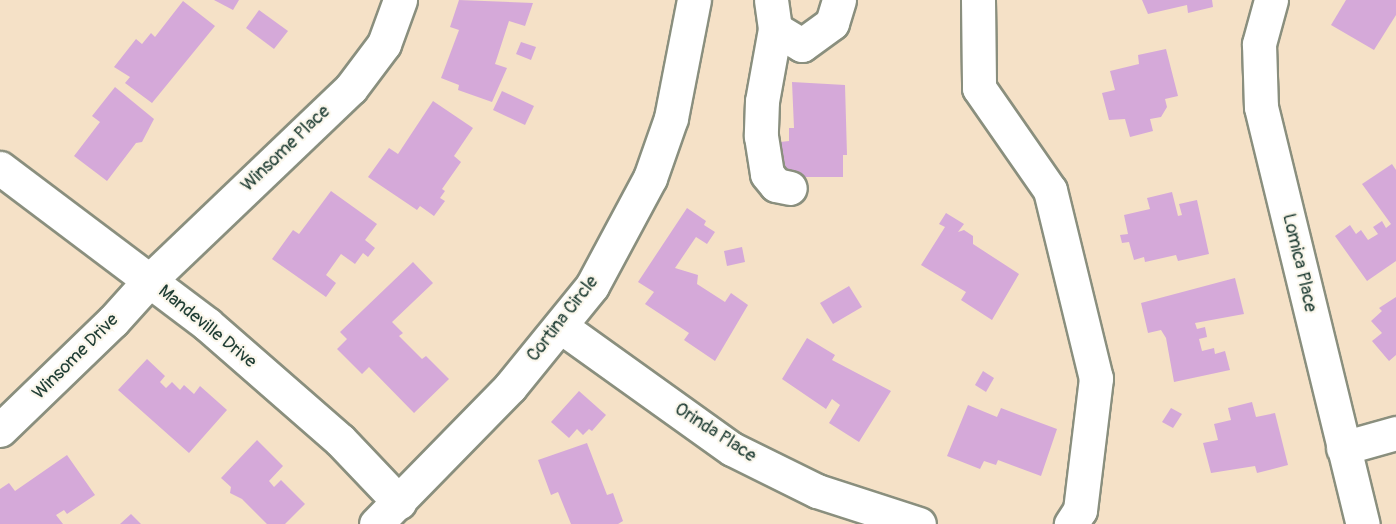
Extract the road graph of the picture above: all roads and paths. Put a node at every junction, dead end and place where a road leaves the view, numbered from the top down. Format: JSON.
{"nodes":[{"id":1,"x":400,"y":0,"type":"edge"},
{"id":2,"x":694,"y":0,"type":"edge"},
{"id":3,"x":838,"y":0,"type":"edge"},
{"id":4,"x":978,"y":0,"type":"edge"},
{"id":5,"x":1271,"y":0,"type":"edge"},
{"id":6,"x":773,"y":14,"type":"edge"},
{"id":7,"x":0,"y":168,"type":"edge"},
{"id":8,"x":790,"y":188,"type":"dead end"},
{"id":9,"x":148,"y":280,"type":"junction"},
{"id":10,"x":560,"y":326,"type":"junction"},
{"id":11,"x":0,"y":430,"type":"edge"},
{"id":12,"x":1396,"y":433,"type":"edge"},
{"id":13,"x":1343,"y":448,"type":"junction"},
{"id":14,"x":399,"y":502,"type":"junction"},
{"id":15,"x":376,"y":524,"type":"edge"},
{"id":16,"x":919,"y":524,"type":"edge"},
{"id":17,"x":1071,"y":524,"type":"edge"},
{"id":18,"x":1363,"y":524,"type":"edge"}],
"edges":[{"from":1,"to":9,"type":"street","name":"Winsome Place"},
{"from":2,"to":10,"type":"street","name":"Cortina Circle"},
{"from":3,"to":6,"type":"street"},
{"from":4,"to":17,"type":"street"},
{"from":5,"to":13,"type":"street","name":"Lomica Place"},
{"from":6,"to":8,"type":"street"},
{"from":7,"to":9,"type":"street","name":"Mandeville Drive"},
{"from":9,"to":11,"type":"street","name":"Winsome Drive"},
{"from":9,"to":14,"type":"street","name":"Mandeville Drive"},
{"from":10,"to":14,"type":"street","name":"Cortina Circle"},
{"from":10,"to":16,"type":"street","name":"Orinda Place"},
{"from":12,"to":13,"type":"street"},
{"from":13,"to":18,"type":"street","name":"Lomica Place"},
{"from":14,"to":15,"type":"street","name":"Cortina Circle"}]}
